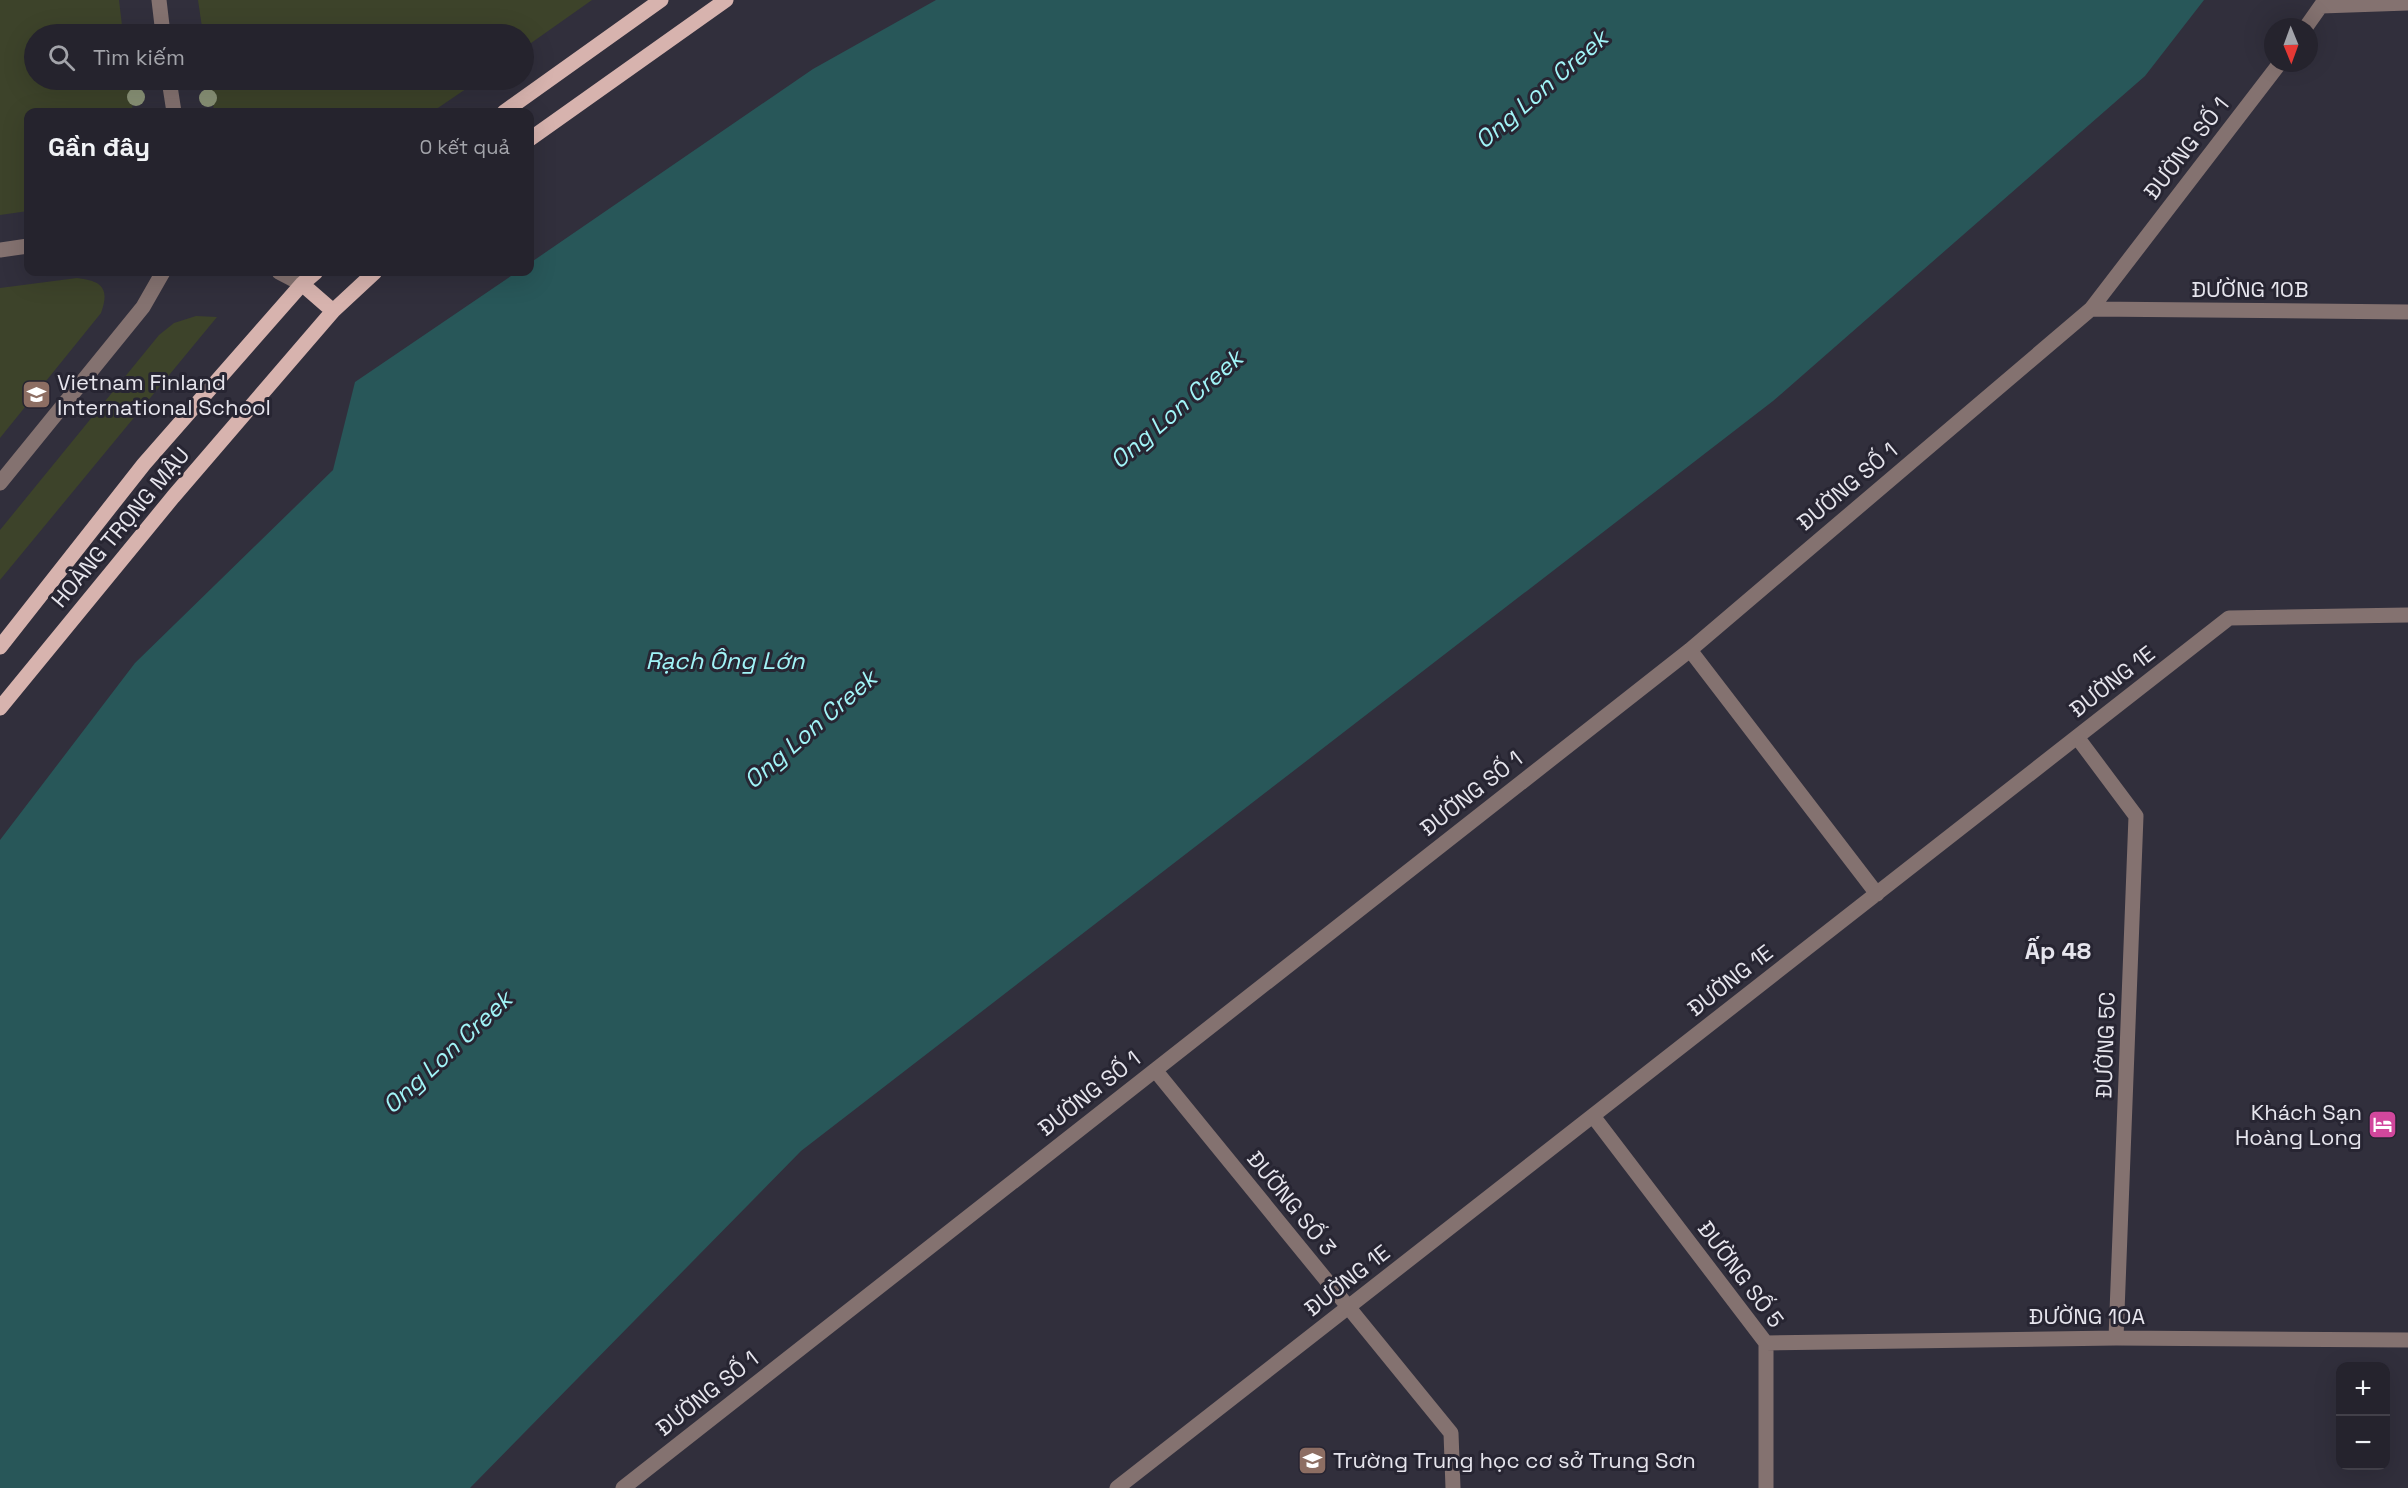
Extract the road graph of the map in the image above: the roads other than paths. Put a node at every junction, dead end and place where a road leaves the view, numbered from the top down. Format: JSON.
{"nodes":[{"id":1,"x":159,"y":0,"type":"edge"},
{"id":2,"x":726,"y":0,"type":"edge"},
{"id":3,"x":656,"y":1,"type":"edge"},
{"id":4,"x":2323,"y":3,"type":"edge"},
{"id":5,"x":2408,"y":3,"type":"edge"},
{"id":6,"x":2312,"y":18,"type":"edge"},
{"id":7,"x":163,"y":24,"type":"edge"},
{"id":8,"x":2273,"y":72,"type":"edge"},
{"id":9,"x":171,"y":90,"type":"edge"},
{"id":10,"x":173,"y":108,"type":"edge"},
{"id":11,"x":509,"y":108,"type":"edge"},
{"id":12,"x":534,"y":137,"type":"edge"},
{"id":13,"x":24,"y":247,"type":"edge"},
{"id":14,"x":0,"y":250,"type":"edge"},
{"id":15,"x":161,"y":276,"type":"edge"},
{"id":16,"x":287,"y":276,"type":"edge"},
{"id":17,"x":311,"y":276,"type":"edge"},
{"id":18,"x":371,"y":276,"type":"edge"},
{"id":19,"x":302,"y":284,"type":"junction"},
{"id":20,"x":2091,"y":309,"type":"junction"},
{"id":21,"x":333,"y":311,"type":"junction"},
{"id":22,"x":2408,"y":312,"type":"edge"},
{"id":23,"x":0,"y":483,"type":"edge"},
{"id":24,"x":2408,"y":615,"type":"edge"},
{"id":25,"x":0,"y":646,"type":"edge"},
{"id":26,"x":1690,"y":650,"type":"junction"},
{"id":27,"x":0,"y":708,"type":"edge"},
{"id":28,"x":2078,"y":737,"type":"junction"},
{"id":29,"x":1877,"y":894,"type":"junction"},
{"id":30,"x":1155,"y":1070,"type":"junction"},
{"id":31,"x":1593,"y":1116,"type":"junction"},
{"id":32,"x":1348,"y":1307,"type":"junction"},
{"id":33,"x":2116,"y":1338,"type":"junction"},
{"id":34,"x":2408,"y":1340,"type":"edge"},
{"id":35,"x":1766,"y":1343,"type":"junction"},
{"id":36,"x":623,"y":1488,"type":"edge"},
{"id":37,"x":1117,"y":1488,"type":"edge"},
{"id":38,"x":1453,"y":1488,"type":"edge"},
{"id":39,"x":1766,"y":1488,"type":"edge"}],
"edges":[{"from":1,"to":7,"type":"street"},
{"from":2,"to":12,"type":"main road"},
{"from":3,"to":11,"type":"main road"},
{"from":4,"to":5,"type":"street"},
{"from":4,"to":6,"type":"street"},
{"from":8,"to":20,"type":"street","name":"ĐƯỜNG SỐ 1"},
{"from":9,"to":10,"type":"street"},
{"from":13,"to":14,"type":"street"},
{"from":15,"to":23,"type":"street"},
{"from":16,"to":19,"type":"street"},
{"from":17,"to":19,"type":"main road","name":"HOÀNG TRỌNG MẬU"},
{"from":18,"to":21,"type":"main road","name":"HOÀNG TRỌNG MẬU"},
{"from":19,"to":21,"type":"main road"},
{"from":19,"to":25,"type":"main road","name":"HOÀNG TRỌNG MẬU"},
{"from":20,"to":22,"type":"street","name":"ĐƯỜNG 10B"},
{"from":20,"to":26,"type":"street","name":"ĐƯỜNG SỐ 1"},
{"from":21,"to":27,"type":"main road","name":"HOÀNG TRỌNG MẬU"},
{"from":24,"to":28,"type":"street","name":"ĐƯỜNG 1E"},
{"from":26,"to":29,"type":"street"},
{"from":26,"to":30,"type":"street","name":"ĐƯỜNG SỐ 1"},
{"from":28,"to":29,"type":"street","name":"ĐƯỜNG 1E"},
{"from":28,"to":33,"type":"street","name":"ĐƯỜNG 5C"},
{"from":29,"to":31,"type":"street","name":"ĐƯỜNG 1E"},
{"from":30,"to":32,"type":"street","name":"ĐƯỜNG SỐ 3"},
{"from":30,"to":36,"type":"street","name":"ĐƯỜNG SỐ 1"},
{"from":31,"to":32,"type":"street","name":"ĐƯỜNG 1E"},
{"from":31,"to":35,"type":"street","name":"ĐƯỜNG SỐ 5"},
{"from":32,"to":37,"type":"street","name":"ĐƯỜNG 1E"},
{"from":32,"to":38,"type":"street","name":"ĐƯỜNG SỐ 3"},
{"from":33,"to":34,"type":"street","name":"ĐƯỜNG 10A"},
{"from":33,"to":35,"type":"street","name":"ĐƯỜNG 10A"},
{"from":35,"to":39,"type":"street","name":"ĐƯỜNG SỐ 5"}]}
